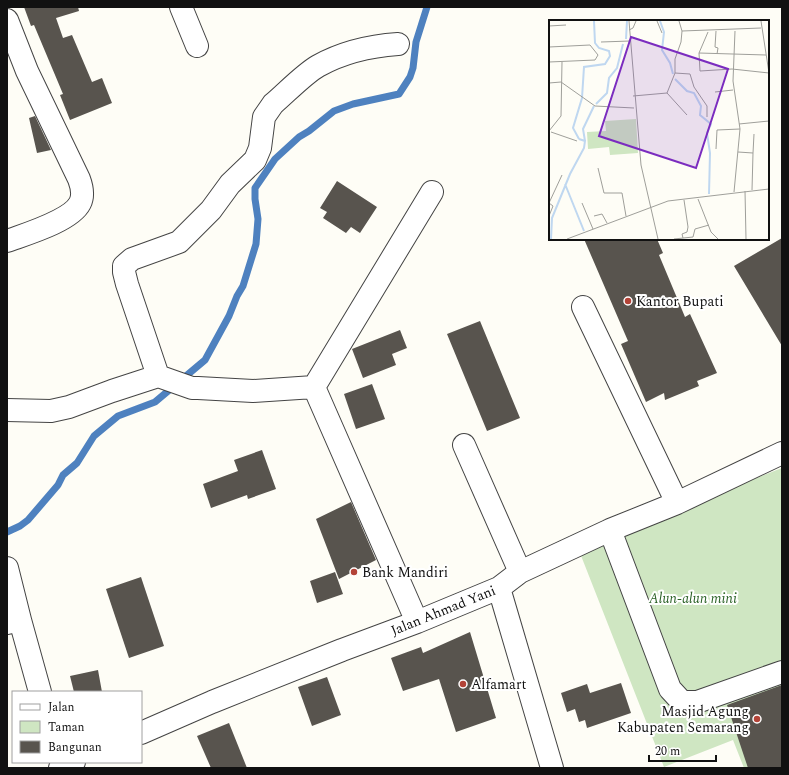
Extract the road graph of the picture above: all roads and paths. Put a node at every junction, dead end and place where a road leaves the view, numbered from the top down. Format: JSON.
{"nodes":[{"id":1,"x":181,"y":7,"type":"edge"},
{"id":2,"x":7,"y":20,"type":"edge"},
{"id":3,"x":398,"y":44,"type":"dead end"},
{"id":4,"x":197,"y":46,"type":"dead end"},
{"id":5,"x":432,"y":192,"type":"dead end"},
{"id":6,"x":7,"y":241,"type":"edge"},
{"id":7,"x":584,"y":307,"type":"dead end"},
{"id":8,"x":158,"y":376,"type":"junction"},
{"id":9,"x":314,"y":387,"type":"junction"},
{"id":10,"x":7,"y":410,"type":"edge"},
{"id":11,"x":464,"y":445,"type":"dead end"},
{"id":12,"x":782,"y":453,"type":"edge"},
{"id":13,"x":677,"y":503,"type":"junction"},
{"id":14,"x":610,"y":530,"type":"junction"},
{"id":15,"x":7,"y":568,"type":"edge"},
{"id":16,"x":520,"y":572,"type":"junction"},
{"id":17,"x":499,"y":588,"type":"junction"},
{"id":18,"x":13,"y":621,"type":"edge"},
{"id":19,"x":417,"y":622,"type":"junction"},
{"id":20,"x":782,"y":672,"type":"edge"},
{"id":21,"x":40,"y":691,"type":"edge"},
{"id":22,"x":142,"y":733,"type":"edge"},
{"id":23,"x":552,"y":768,"type":"edge"}],
"edges":[{"from":1,"to":4,"type":"street"},
{"from":2,"to":6,"type":"street"},
{"from":3,"to":8,"type":"street"},
{"from":5,"to":9,"type":"street"},
{"from":7,"to":13,"type":"street"},
{"from":8,"to":9,"type":"street"},
{"from":8,"to":10,"type":"street"},
{"from":9,"to":19,"type":"street"},
{"from":11,"to":16,"type":"street"},
{"from":12,"to":13,"type":"street","name":"Jalan Ahmad Yani"},
{"from":13,"to":14,"type":"street","name":"Jalan Ahmad Yani"},
{"from":14,"to":16,"type":"street","name":"Jalan Ahmad Yani"},
{"from":14,"to":20,"type":"street"},
{"from":15,"to":18,"type":"street"},
{"from":16,"to":17,"type":"street","name":"Jalan Ahmad Yani"},
{"from":17,"to":19,"type":"street","name":"Jalan Ahmad Yani"},
{"from":17,"to":23,"type":"street"},
{"from":18,"to":21,"type":"street"},
{"from":19,"to":22,"type":"street","name":"Jalan Ahmad Yani"}]}
